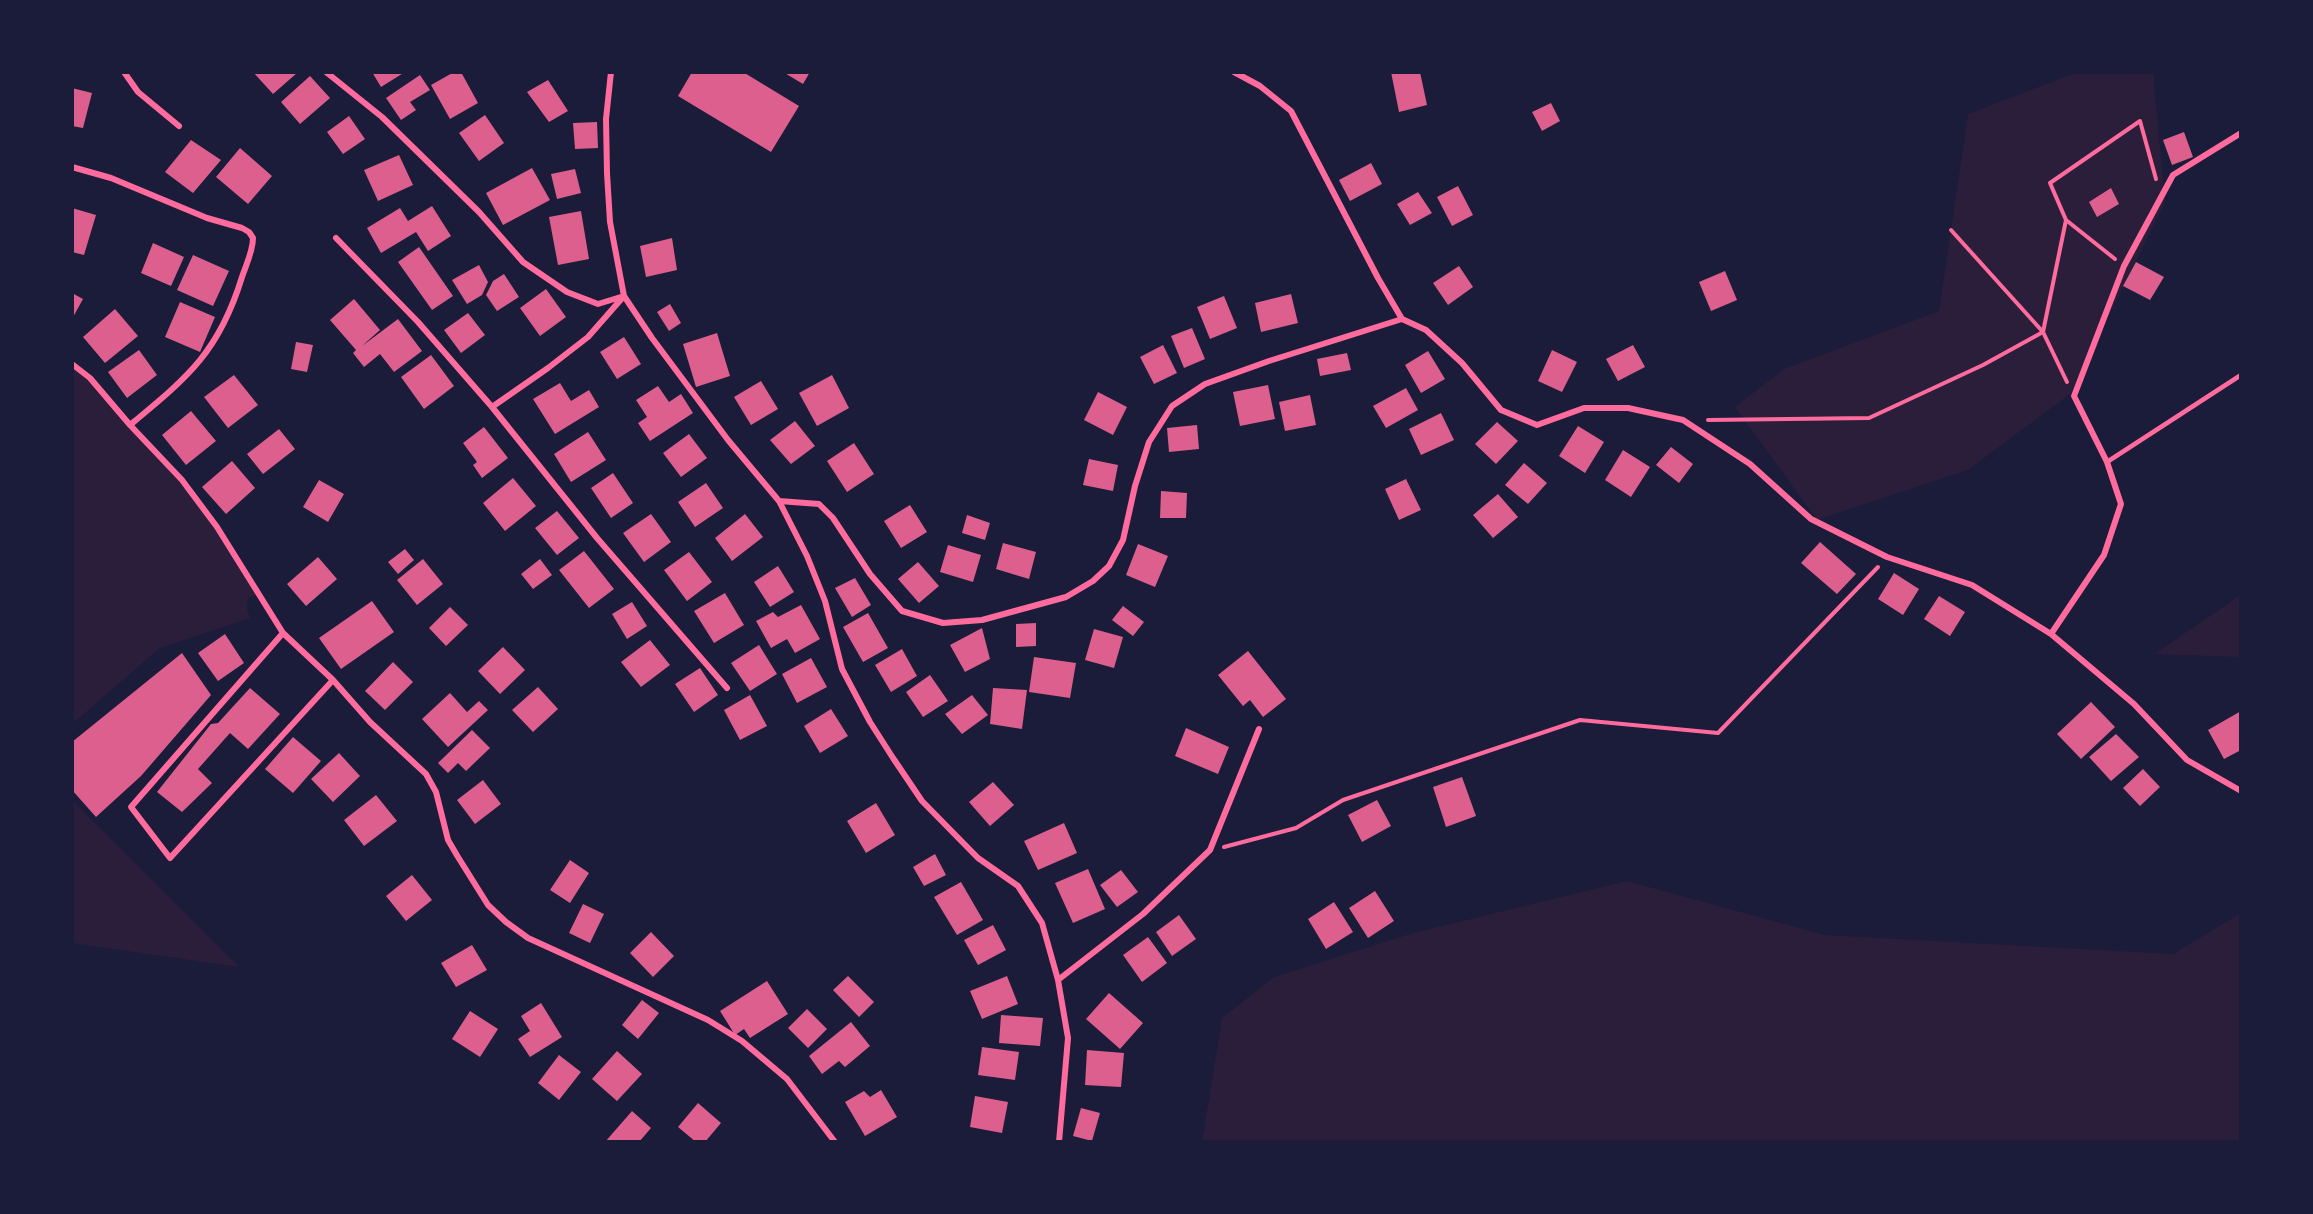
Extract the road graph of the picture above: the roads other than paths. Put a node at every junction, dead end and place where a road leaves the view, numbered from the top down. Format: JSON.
{"nodes":[{"id":1,"x":124,"y":72,"type":"edge"},
{"id":2,"x":326,"y":72,"type":"edge"},
{"id":3,"x":611,"y":72,"type":"edge"},
{"id":4,"x":1234,"y":72,"type":"edge"},
{"id":5,"x":179,"y":126,"type":"dead end"},
{"id":6,"x":2241,"y":132,"type":"edge"},
{"id":7,"x":72,"y":167,"type":"edge"},
{"id":8,"x":336,"y":238,"type":"dead end"},
{"id":9,"x":624,"y":296,"type":"junction"},
{"id":10,"x":1402,"y":319,"type":"junction"},
{"id":11,"x":72,"y":364,"type":"edge"},
{"id":12,"x":2241,"y":375,"type":"edge"},
{"id":13,"x":492,"y":407,"type":"junction"},
{"id":14,"x":130,"y":425,"type":"junction"},
{"id":15,"x":2107,"y":462,"type":"junction"},
{"id":16,"x":779,"y":501,"type":"junction"},
{"id":17,"x":284,"y":633,"type":"junction"},
{"id":18,"x":2051,"y":634,"type":"junction"},
{"id":19,"x":333,"y":680,"type":"junction"},
{"id":20,"x":727,"y":688,"type":"dead end"},
{"id":21,"x":1259,"y":729,"type":"dead end"},
{"id":22,"x":2241,"y":791,"type":"edge"},
{"id":23,"x":1058,"y":980,"type":"junction"},
{"id":24,"x":835,"y":1142,"type":"edge"},
{"id":25,"x":1059,"y":1142,"type":"edge"}],
"edges":[{"from":1,"to":5,"type":"street"},
{"from":2,"to":9,"type":"street"},
{"from":3,"to":9,"type":"street"},
{"from":4,"to":10,"type":"street"},
{"from":6,"to":15,"type":"street"},
{"from":7,"to":14,"type":"street"},
{"from":8,"to":13,"type":"street"},
{"from":9,"to":13,"type":"street"},
{"from":9,"to":16,"type":"street"},
{"from":10,"to":16,"type":"street"},
{"from":10,"to":18,"type":"street"},
{"from":11,"to":14,"type":"street"},
{"from":12,"to":15,"type":"lane"},
{"from":13,"to":20,"type":"street"},
{"from":14,"to":17,"type":"street"},
{"from":15,"to":18,"type":"street"},
{"from":16,"to":23,"type":"street"},
{"from":17,"to":19,"type":"street"},
{"from":17,"to":19,"type":"street"},
{"from":18,"to":22,"type":"street"},
{"from":19,"to":24,"type":"street"},
{"from":21,"to":23,"type":"street"},
{"from":23,"to":25,"type":"street"}]}
